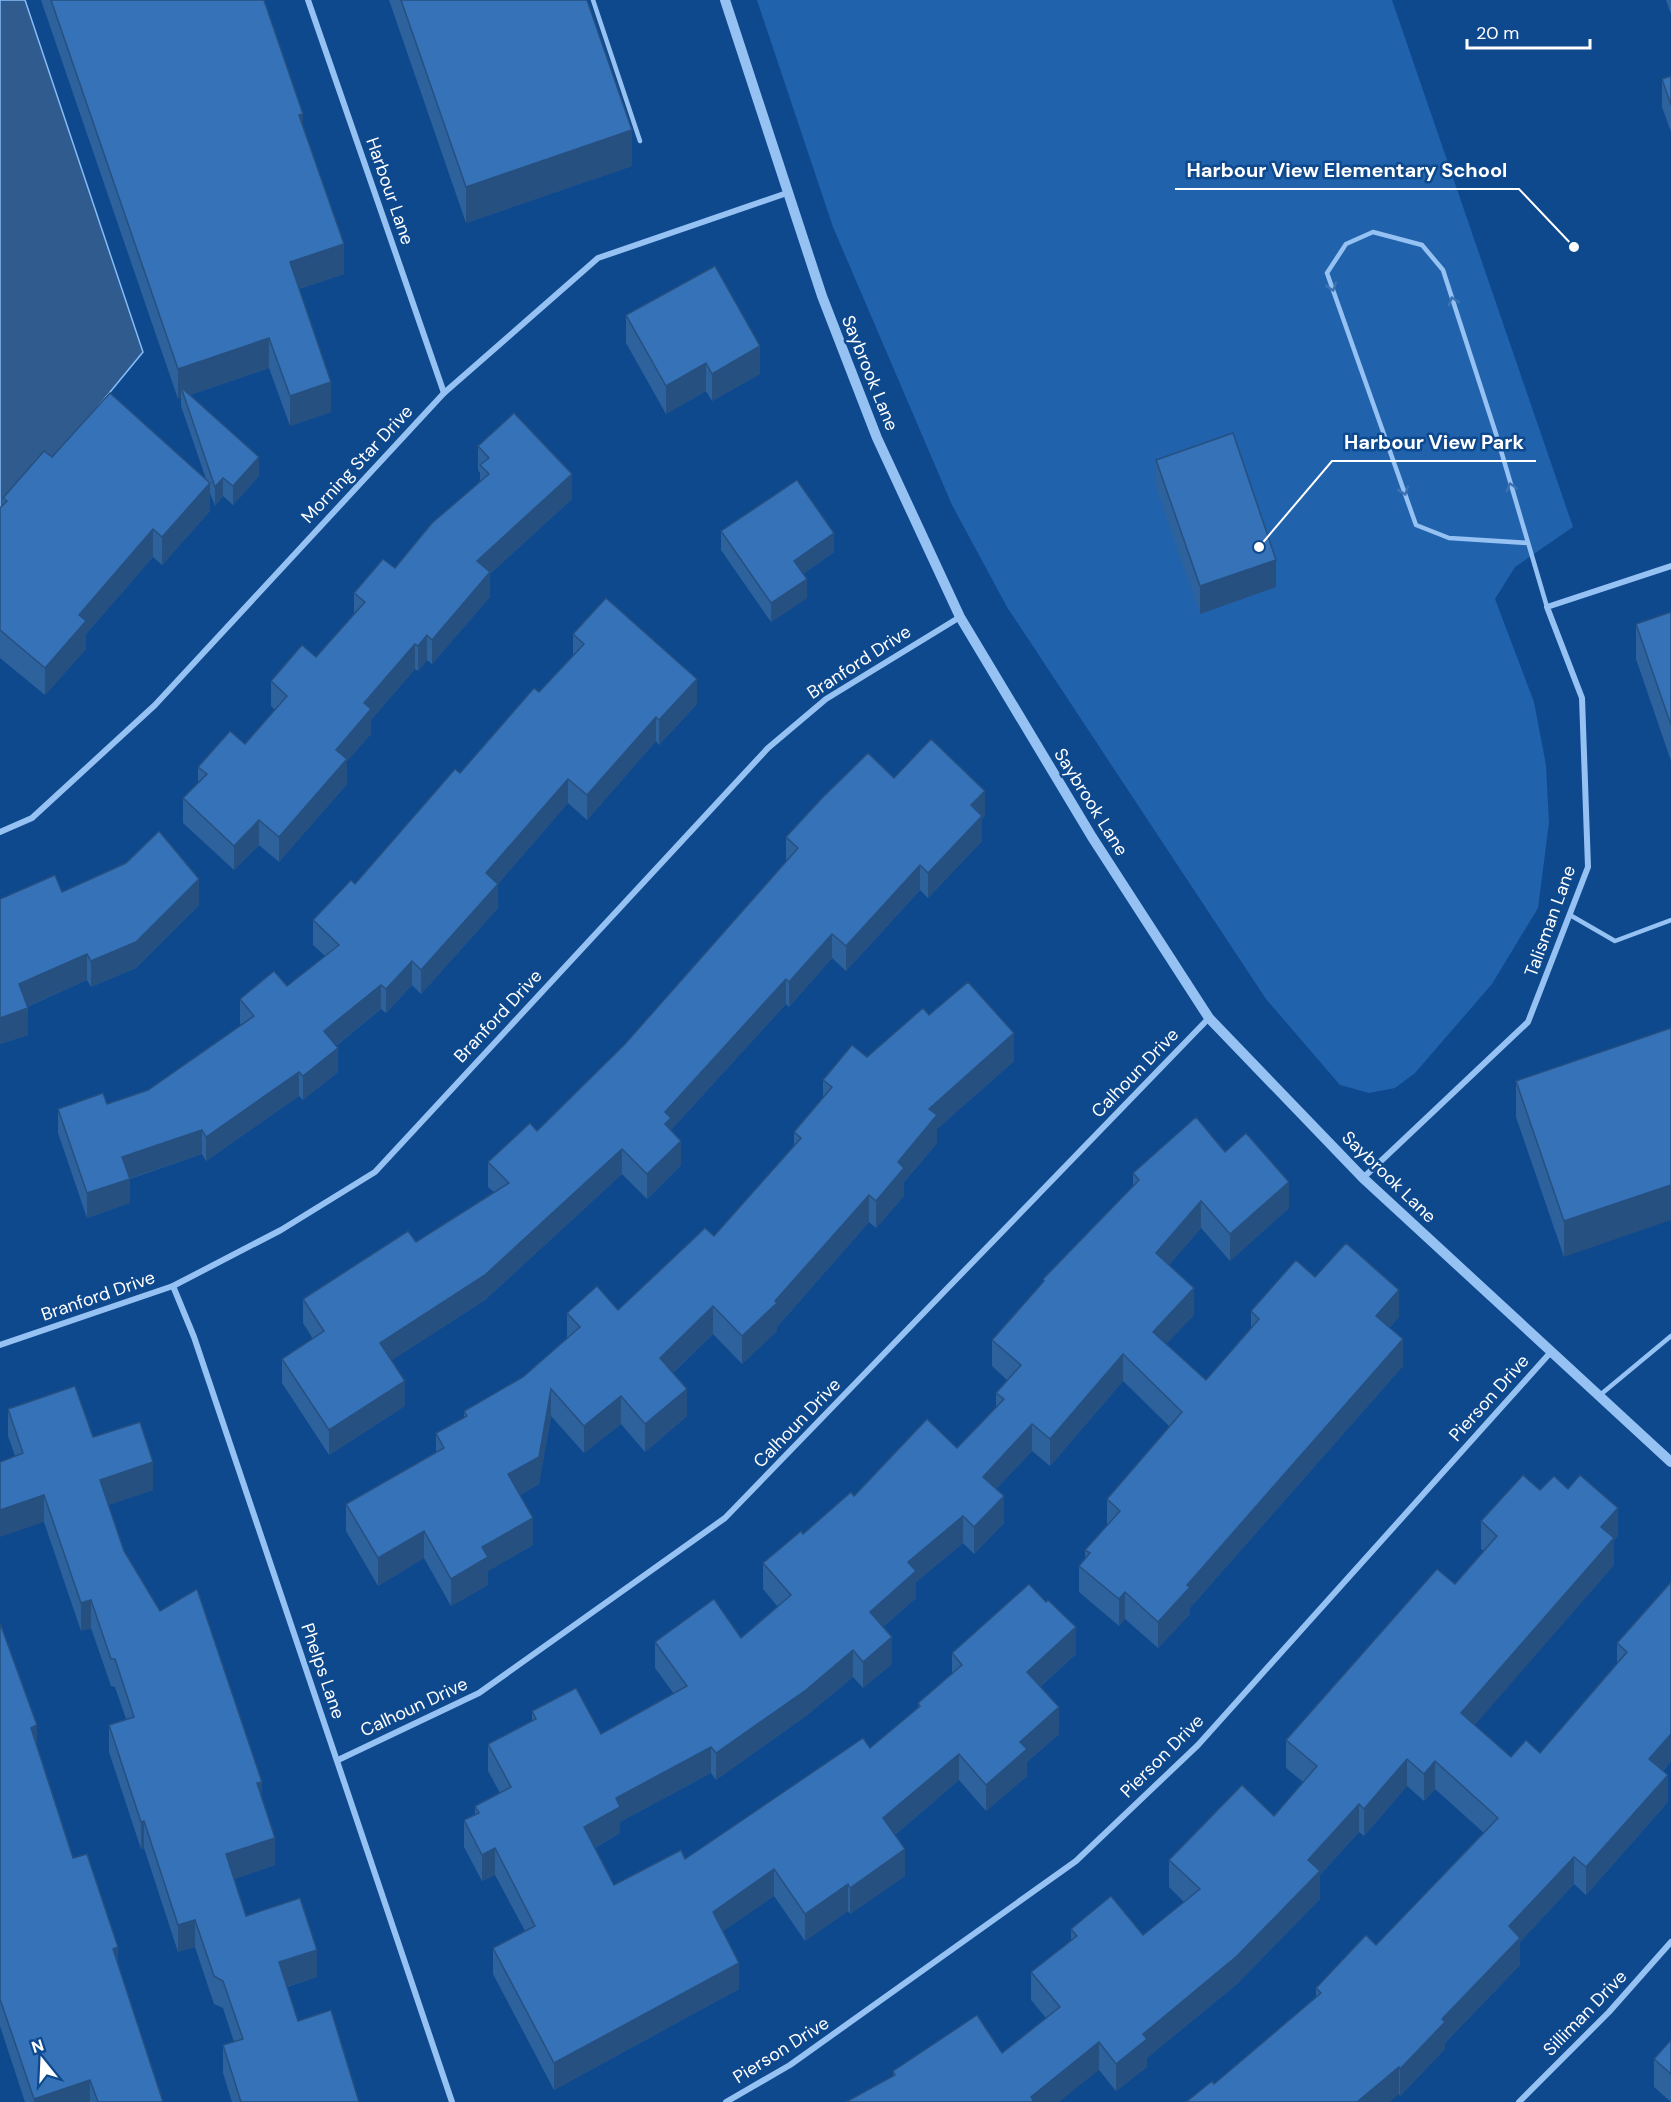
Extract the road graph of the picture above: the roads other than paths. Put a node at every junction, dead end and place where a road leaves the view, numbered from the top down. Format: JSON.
{"nodes":[{"id":1,"x":308,"y":0,"type":"edge"},
{"id":2,"x":593,"y":0,"type":"edge"},
{"id":3,"x":725,"y":0,"type":"edge"},
{"id":4,"x":640,"y":141,"type":"dead end"},
{"id":5,"x":787,"y":193,"type":"junction"},
{"id":6,"x":444,"y":393,"type":"junction"},
{"id":7,"x":1528,"y":543,"type":"junction"},
{"id":8,"x":1671,"y":566,"type":"edge"},
{"id":9,"x":1547,"y":607,"type":"junction"},
{"id":10,"x":960,"y":617,"type":"junction"},
{"id":11,"x":0,"y":832,"type":"edge"},
{"id":12,"x":1570,"y":915,"type":"junction"},
{"id":13,"x":1671,"y":920,"type":"edge"},
{"id":14,"x":1209,"y":1018,"type":"junction"},
{"id":15,"x":1364,"y":1178,"type":"junction"},
{"id":16,"x":172,"y":1286,"type":"junction"},
{"id":17,"x":1671,"y":1336,"type":"edge"},
{"id":18,"x":0,"y":1346,"type":"edge"},
{"id":19,"x":1550,"y":1353,"type":"junction"},
{"id":20,"x":1598,"y":1396,"type":"junction"},
{"id":21,"x":1671,"y":1462,"type":"edge"},
{"id":22,"x":338,"y":1760,"type":"junction"},
{"id":23,"x":1671,"y":1942,"type":"edge"},
{"id":24,"x":452,"y":2102,"type":"edge"},
{"id":25,"x":726,"y":2102,"type":"edge"},
{"id":26,"x":1519,"y":2102,"type":"edge"}],
"edges":[{"from":1,"to":6,"type":"street","name":"Harbour Lane"},
{"from":2,"to":4,"type":"lane"},
{"from":3,"to":5,"type":"street","name":"Saybrook Lane"},
{"from":5,"to":6,"type":"street","name":"Morning Star Drive"},
{"from":5,"to":10,"type":"street","name":"Saybrook Lane"},
{"from":6,"to":11,"type":"street","name":"Morning Star Drive"},
{"from":7,"to":7,"type":"lane","one_way":true},
{"from":7,"to":9,"type":"lane"},
{"from":8,"to":9,"type":"street"},
{"from":9,"to":12,"type":"street","name":"Talisman Lane"},
{"from":10,"to":14,"type":"street","name":"Saybrook Lane"},
{"from":10,"to":16,"type":"street","name":"Branford Drive"},
{"from":12,"to":13,"type":"lane"},
{"from":12,"to":15,"type":"street","name":"Talisman Lane"},
{"from":14,"to":15,"type":"street","name":"Saybrook Lane"},
{"from":14,"to":22,"type":"street","name":"Calhoun Drive"},
{"from":15,"to":19,"type":"street","name":"Saybrook Lane"},
{"from":16,"to":18,"type":"street","name":"Branford Drive"},
{"from":16,"to":22,"type":"street","name":"Phelps Lane"},
{"from":17,"to":20,"type":"lane"},
{"from":19,"to":20,"type":"street","name":"Saybrook Lane"},
{"from":19,"to":25,"type":"street","name":"Pierson Drive"},
{"from":20,"to":21,"type":"street","name":"Saybrook Lane"},
{"from":22,"to":24,"type":"street","name":"Phelps Lane"},
{"from":23,"to":26,"type":"street","name":"Silliman Drive"}]}
